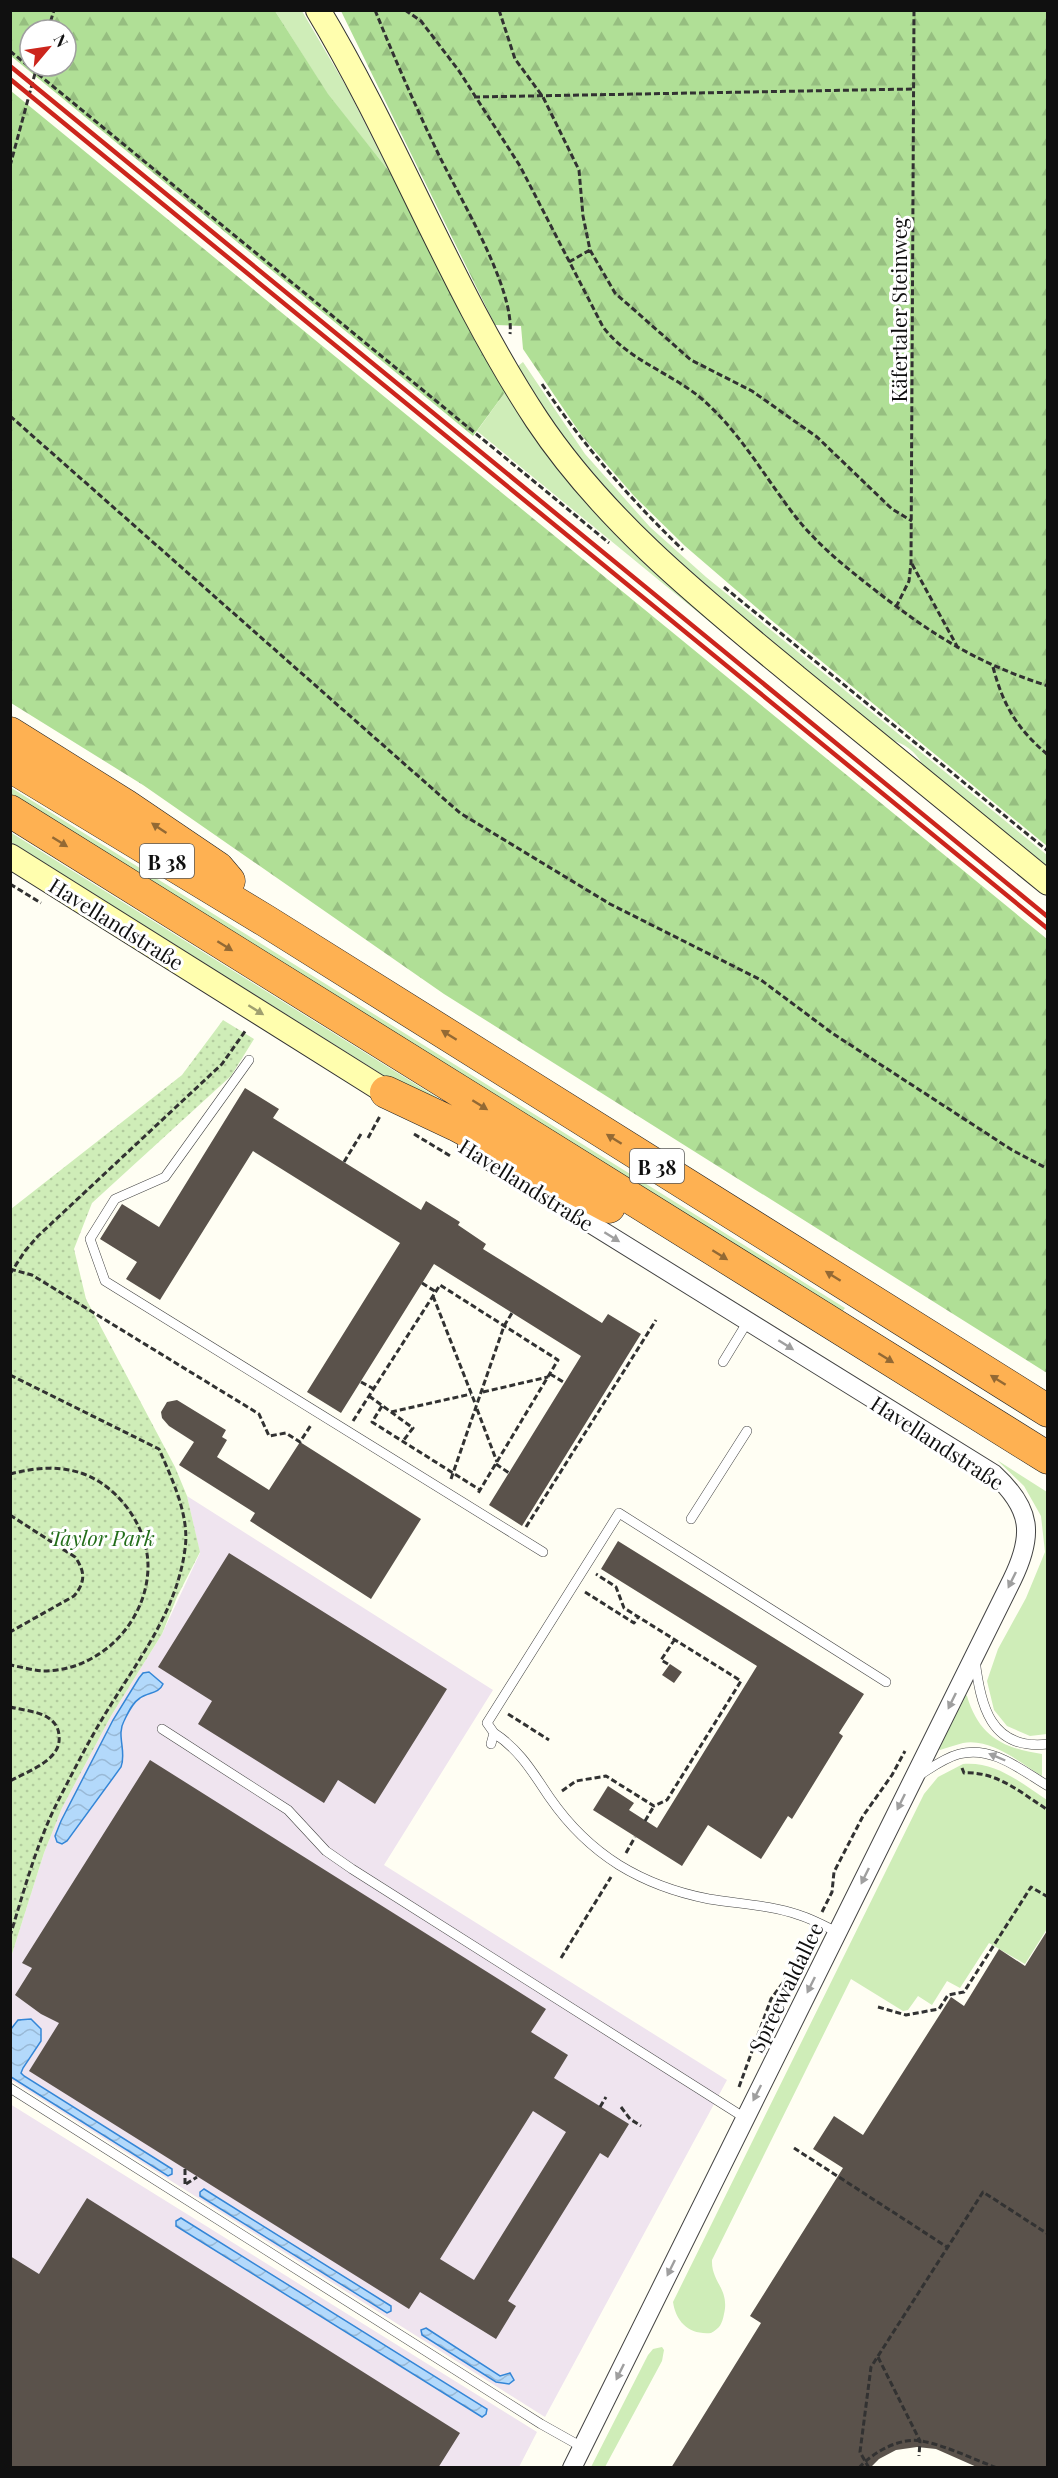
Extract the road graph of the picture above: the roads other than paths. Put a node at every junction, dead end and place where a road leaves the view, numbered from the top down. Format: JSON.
{"nodes":[{"id":1,"x":318,"y":10,"type":"edge"},
{"id":2,"x":10,"y":733,"type":"edge"},
{"id":3,"x":10,"y":766,"type":"edge"},
{"id":4,"x":10,"y":812,"type":"edge"},
{"id":5,"x":10,"y":856,"type":"edge"},
{"id":6,"x":1047,"y":883,"type":"edge"},
{"id":7,"x":266,"y":921,"type":"junction"},
{"id":8,"x":249,"y":1060,"type":"dead end"},
{"id":9,"x":384,"y":1104,"type":"junction"},
{"id":10,"x":671,"y":1224,"type":"junction"},
{"id":11,"x":748,"y":1321,"type":"junction"},
{"id":12,"x":723,"y":1362,"type":"dead end"},
{"id":13,"x":1047,"y":1411,"type":"edge"},
{"id":14,"x":747,"y":1431,"type":"dead end"},
{"id":15,"x":1047,"y":1458,"type":"edge"},
{"id":16,"x":691,"y":1519,"type":"dead end"},
{"id":17,"x":1026,"y":1524,"type":"joint"},
{"id":18,"x":543,"y":1552,"type":"dead end"},
{"id":19,"x":975,"y":1654,"type":"junction"},
{"id":20,"x":886,"y":1682,"type":"dead end"},
{"id":21,"x":162,"y":1729,"type":"dead end"},
{"id":22,"x":494,"y":1733,"type":"junction"},
{"id":23,"x":491,"y":1744,"type":"dead end"},
{"id":24,"x":1047,"y":1744,"type":"edge"},
{"id":25,"x":912,"y":1780,"type":"junction"},
{"id":26,"x":1047,"y":1786,"type":"edge"},
{"id":27,"x":837,"y":1932,"type":"junction"},
{"id":28,"x":10,"y":2088,"type":"edge"},
{"id":29,"x":745,"y":2118,"type":"junction"},
{"id":30,"x":582,"y":2447,"type":"junction"},
{"id":31,"x":572,"y":2468,"type":"edge"}],
"edges":[{"from":1,"to":6,"type":"main road"},
{"from":7,"to":2,"type":"highway","one_way":true},
{"from":3,"to":7,"type":"highway","number":"B 38"},
{"from":4,"to":10,"type":"highway","number":"B 38","one_way":true},
{"from":5,"to":9,"type":"main road","name":"Havellandstraße","one_way":true},
{"from":13,"to":7,"type":"highway","number":"B 38","one_way":true},
{"from":8,"to":18,"type":"lane"},
{"from":9,"to":10,"type":"highway"},
{"from":9,"to":11,"type":"street","name":"Havellandstraße","one_way":true},
{"from":10,"to":15,"type":"highway","number":"B 38","one_way":true},
{"from":11,"to":12,"type":"lane"},
{"from":11,"to":17,"type":"street","name":"Havellandstraße","one_way":true},
{"from":14,"to":16,"type":"lane"},
{"from":17,"to":19,"type":"street","name":"Spreewaldallee","one_way":true},
{"from":19,"to":24,"type":"lane"},
{"from":19,"to":25,"type":"street","name":"Spreewaldallee","one_way":true},
{"from":20,"to":22,"type":"lane"},
{"from":21,"to":29,"type":"lane"},
{"from":22,"to":23,"type":"lane"},
{"from":22,"to":27,"type":"lane"},
{"from":26,"to":25,"type":"lane","one_way":true},
{"from":25,"to":27,"type":"street","name":"Spreewaldallee","one_way":true},
{"from":27,"to":29,"type":"street","name":"Spreewaldallee","one_way":true},
{"from":28,"to":30,"type":"lane"},
{"from":29,"to":30,"type":"street","name":"Spreewaldallee","one_way":true},
{"from":30,"to":31,"type":"street","name":"Spreewaldallee"}]}
